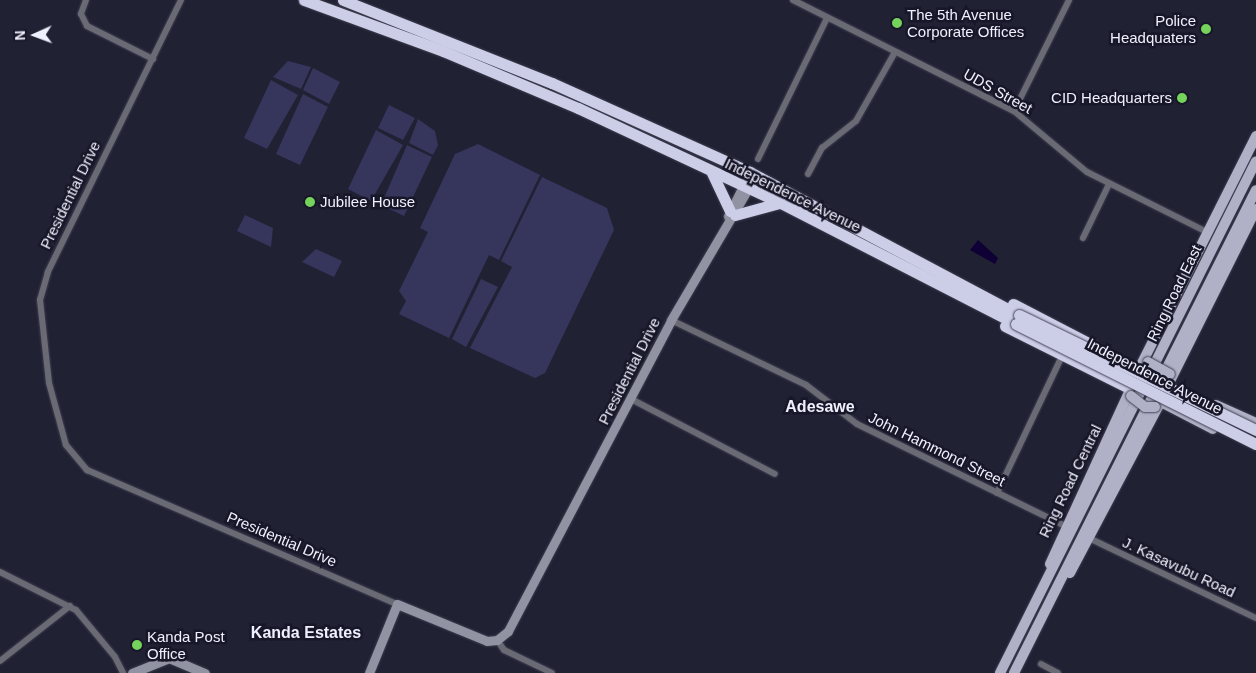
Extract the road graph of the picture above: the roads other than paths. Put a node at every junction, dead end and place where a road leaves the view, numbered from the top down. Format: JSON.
{"nodes":[{"id":1,"x":86,"y":0,"type":"edge"},
{"id":2,"x":181,"y":0,"type":"edge"},
{"id":3,"x":304,"y":0,"type":"edge"},
{"id":4,"x":793,"y":0,"type":"edge"},
{"id":5,"x":1069,"y":0,"type":"edge"},
{"id":6,"x":345,"y":5,"type":"edge"},
{"id":7,"x":827,"y":18,"type":"junction"},
{"id":8,"x":895,"y":52,"type":"junction"},
{"id":9,"x":153,"y":58,"type":"junction"},
{"id":10,"x":1014,"y":111,"type":"junction"},
{"id":11,"x":1256,"y":136,"type":"edge"},
{"id":12,"x":758,"y":159,"type":"dead end"},
{"id":13,"x":1256,"y":161,"type":"edge"},
{"id":14,"x":712,"y":173,"type":"junction"},
{"id":15,"x":753,"y":174,"type":"junction"},
{"id":16,"x":808,"y":174,"type":"dead end"},
{"id":17,"x":1109,"y":184,"type":"junction"},
{"id":18,"x":746,"y":188,"type":"junction"},
{"id":19,"x":1256,"y":190,"type":"edge"},
{"id":20,"x":781,"y":203,"type":"junction"},
{"id":21,"x":1256,"y":209,"type":"edge"},
{"id":22,"x":731,"y":215,"type":"junction"},
{"id":23,"x":1209,"y":233,"type":"junction"},
{"id":24,"x":1084,"y":238,"type":"dead end"},
{"id":25,"x":942,"y":282,"type":"junction"},
{"id":26,"x":1018,"y":319,"type":"junction"},
{"id":27,"x":671,"y":320,"type":"junction"},
{"id":28,"x":1063,"y":354,"type":"junction"},
{"id":29,"x":1142,"y":364,"type":"junction"},
{"id":30,"x":1171,"y":379,"type":"junction"},
{"id":31,"x":1129,"y":392,"type":"junction"},
{"id":32,"x":631,"y":399,"type":"junction"},
{"id":33,"x":1159,"y":405,"type":"junction"},
{"id":34,"x":1256,"y":423,"type":"edge"},
{"id":35,"x":1256,"y":430,"type":"edge"},
{"id":36,"x":1256,"y":444,"type":"edge"},
{"id":37,"x":1256,"y":450,"type":"edge"},
{"id":38,"x":774,"y":474,"type":"dead end"},
{"id":39,"x":997,"y":493,"type":"junction"},
{"id":40,"x":1090,"y":493,"type":"joint"},
{"id":41,"x":1064,"y":525,"type":"junction"},
{"id":42,"x":1092,"y":539,"type":"junction"},
{"id":43,"x":0,"y":572,"type":"edge"},
{"id":44,"x":1041,"y":593,"type":"junction"},
{"id":45,"x":1051,"y":600,"type":"junction"},
{"id":46,"x":397,"y":604,"type":"junction"},
{"id":47,"x":70,"y":606,"type":"junction"},
{"id":48,"x":1256,"y":618,"type":"edge"},
{"id":49,"x":497,"y":640,"type":"junction"},
{"id":50,"x":0,"y":661,"type":"edge"},
{"id":51,"x":1041,"y":664,"type":"dead end"},
{"id":52,"x":123,"y":673,"type":"edge"},
{"id":53,"x":132,"y":673,"type":"edge"},
{"id":54,"x":205,"y":673,"type":"edge"},
{"id":55,"x":369,"y":673,"type":"edge"},
{"id":56,"x":552,"y":673,"type":"edge"},
{"id":57,"x":1000,"y":673,"type":"edge"},
{"id":58,"x":1014,"y":673,"type":"edge"},
{"id":59,"x":1058,"y":673,"type":"edge"}],
"edges":[{"from":1,"to":9,"type":"street"},
{"from":2,"to":9,"type":"street","name":"Presidential Drive"},
{"from":3,"to":6,"type":"highway","name":"Independence Avenue"},
{"from":4,"to":7,"type":"street","name":"UDS Street"},
{"from":5,"to":10,"type":"street"},
{"from":6,"to":14,"type":"highway","name":"Independence Avenue"},
{"from":6,"to":15,"type":"highway","name":"Independence Avenue"},
{"from":7,"to":8,"type":"street","name":"UDS Street"},
{"from":7,"to":12,"type":"street"},
{"from":8,"to":10,"type":"street","name":"UDS Street"},
{"from":8,"to":16,"type":"street"},
{"from":9,"to":46,"type":"street","name":"Presidential Drive"},
{"from":10,"to":17,"type":"street","name":"UDS Street"},
{"from":11,"to":23,"type":"main road","name":"Ring Road East"},
{"from":13,"to":40,"type":"main road","name":"Ring Road East"},
{"from":14,"to":18,"type":"highway","name":"Independence Avenue"},
{"from":14,"to":22,"type":"highway"},
{"from":15,"to":18,"type":"street","name":"Presidential Drive"},
{"from":15,"to":25,"type":"highway","name":"Independence Avenue"},
{"from":17,"to":23,"type":"street","name":"UDS Street"},
{"from":17,"to":24,"type":"street"},
{"from":18,"to":20,"type":"highway","name":"Independence Avenue"},
{"from":18,"to":22,"type":"street","name":"Presidential Drive"},
{"from":19,"to":45,"type":"main road","name":"Ring Road East"},
{"from":20,"to":22,"type":"highway"},
{"from":20,"to":25,"type":"highway","name":"Independence Avenue"},
{"from":21,"to":30,"type":"main road"},
{"from":22,"to":27,"type":"street","name":"Presidential Drive"},
{"from":23,"to":29,"type":"main road","name":"Ring Road East"},
{"from":25,"to":26,"type":"highway","name":"Independence Avenue"},
{"from":25,"to":28,"type":"highway"},
{"from":25,"to":29,"type":"highway"},
{"from":26,"to":35,"type":"highway","name":"Independence Avenue","bridge":true},
{"from":26,"to":36,"type":"highway","name":"Independence Avenue","bridge":true},
{"from":27,"to":32,"type":"street","name":"Presidential Drive"},
{"from":27,"to":39,"type":"street","name":"John Hammond Street"},
{"from":28,"to":31,"type":"highway"},
{"from":28,"to":39,"type":"street"},
{"from":29,"to":30,"type":"main road","name":"Independence Avenue","bridge":true},
{"from":29,"to":31,"type":"main road","name":"Ring Road East"},
{"from":30,"to":33,"type":"main road"},
{"from":30,"to":34,"type":"main road","name":"Independence Avenue"},
{"from":31,"to":33,"type":"main road","name":"Independence Avenue","bridge":true},
{"from":31,"to":41,"type":"main road","name":"Ring Road Central"},
{"from":32,"to":38,"type":"street"},
{"from":32,"to":49,"type":"street","name":"Presidential Drive"},
{"from":33,"to":37,"type":"main road","name":"Independence Avenue"},
{"from":33,"to":42,"type":"main road"},
{"from":39,"to":41,"type":"street","name":"John Hammond Street"},
{"from":40,"to":44,"type":"main road","name":"Ring Road Central"},
{"from":41,"to":44,"type":"main road","name":"Ring Road Central"},
{"from":42,"to":45,"type":"main road"},
{"from":42,"to":48,"type":"street","name":"J. Kasavubu Road"},
{"from":43,"to":47,"type":"street"},
{"from":44,"to":57,"type":"main road"},
{"from":45,"to":58,"type":"main road"},
{"from":46,"to":49,"type":"street","name":"Presidential Drive"},
{"from":46,"to":55,"type":"street"},
{"from":47,"to":50,"type":"street"},
{"from":47,"to":52,"type":"street"},
{"from":49,"to":56,"type":"street"},
{"from":51,"to":59,"type":"street"},
{"from":53,"to":54,"type":"street"}]}
